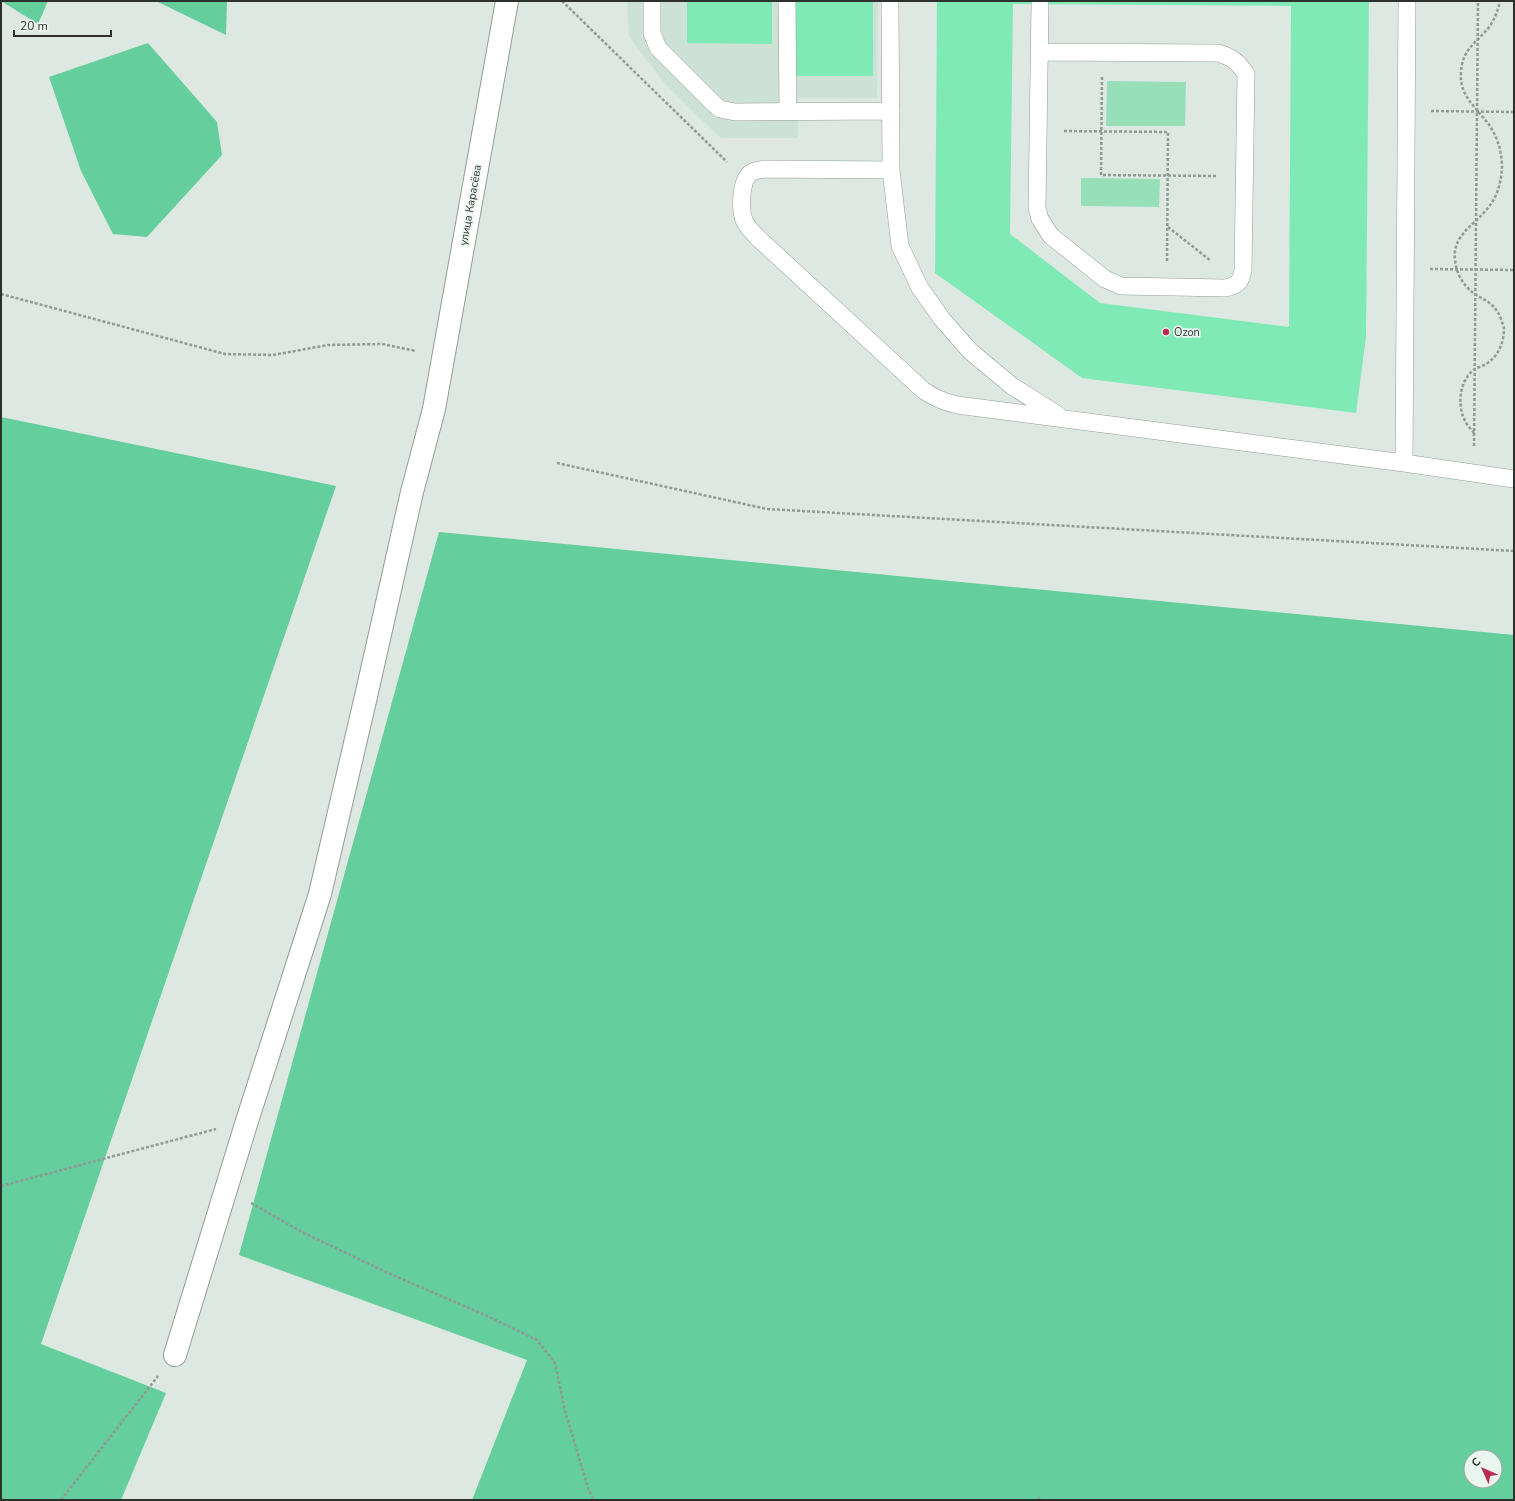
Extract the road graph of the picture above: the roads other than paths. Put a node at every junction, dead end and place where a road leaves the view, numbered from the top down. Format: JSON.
{"nodes":[{"id":1,"x":507,"y":1,"type":"edge"},
{"id":2,"x":652,"y":1,"type":"edge"},
{"id":3,"x":788,"y":1,"type":"edge"},
{"id":4,"x":890,"y":1,"type":"edge"},
{"id":5,"x":1407,"y":1,"type":"edge"},
{"id":6,"x":1040,"y":4,"type":"dead end"},
{"id":7,"x":1039,"y":52,"type":"junction"},
{"id":8,"x":891,"y":111,"type":"junction"},
{"id":9,"x":788,"y":112,"type":"junction"},
{"id":10,"x":891,"y":170,"type":"junction"},
{"id":11,"x":1063,"y":419,"type":"junction"},
{"id":12,"x":1404,"y":463,"type":"junction"},
{"id":13,"x":1514,"y":479,"type":"edge"},
{"id":14,"x":175,"y":1355,"type":"road end"}],
"edges":[{"from":1,"to":14,"type":"street","name":"улица Карасёва"},
{"from":2,"to":9,"type":"lane"},
{"from":3,"to":9,"type":"lane"},
{"from":4,"to":8,"type":"lane"},
{"from":5,"to":12,"type":"lane"},
{"from":6,"to":7,"type":"lane"},
{"from":7,"to":7,"type":"lane"},
{"from":8,"to":9,"type":"lane"},
{"from":8,"to":10,"type":"lane"},
{"from":10,"to":11,"type":"lane"},
{"from":10,"to":11,"type":"lane"},
{"from":11,"to":12,"type":"lane"},
{"from":12,"to":13,"type":"lane"}]}
